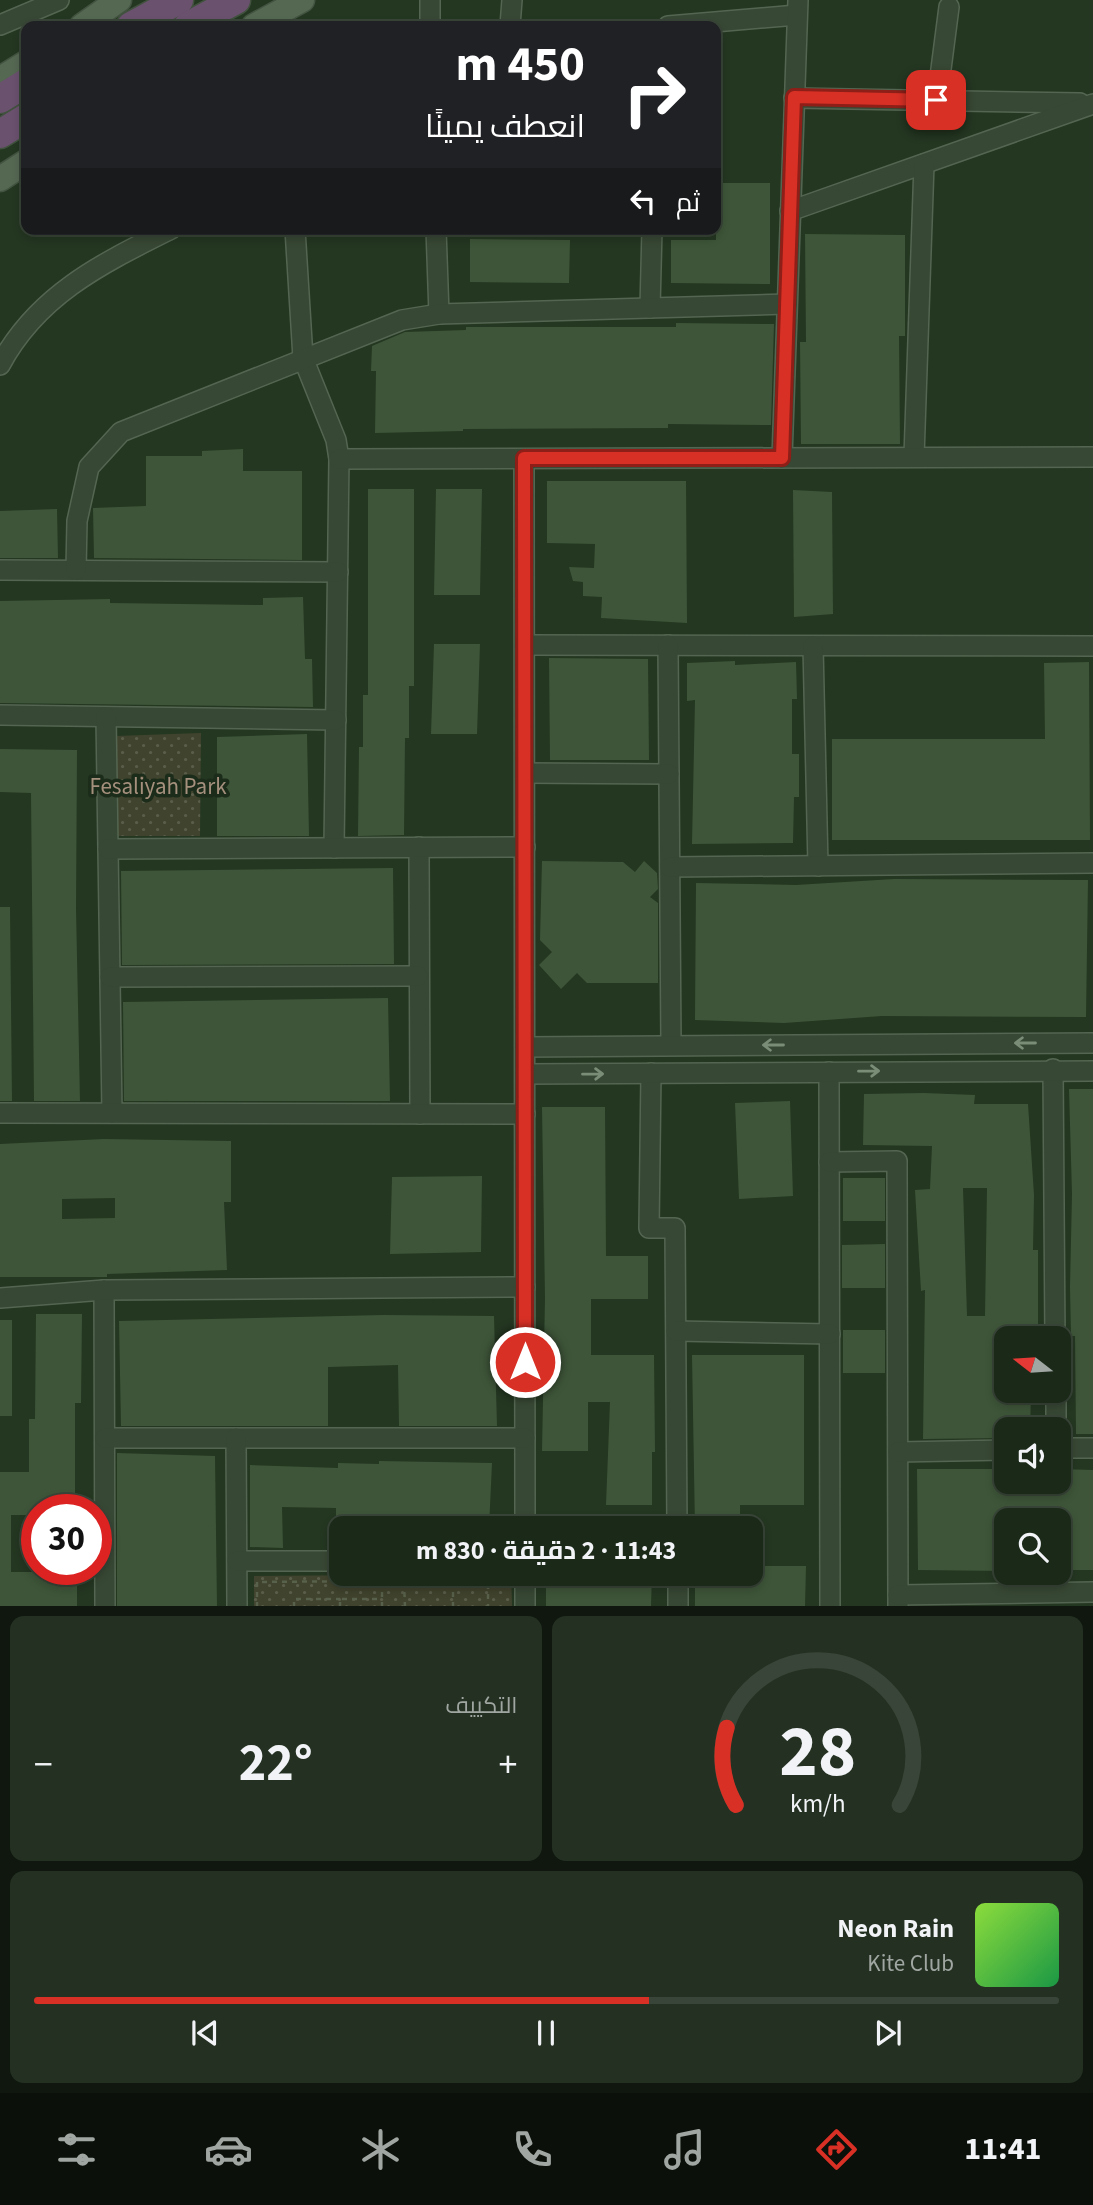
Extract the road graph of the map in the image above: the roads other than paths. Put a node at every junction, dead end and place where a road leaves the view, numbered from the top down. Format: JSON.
{"nodes":[{"id":1,"x":59,"y":0,"type":"edge"},
{"id":2,"x":119,"y":0,"type":"edge"},
{"id":3,"x":179,"y":0,"type":"edge"},
{"id":4,"x":236,"y":0,"type":"edge"},
{"id":5,"x":430,"y":0,"type":"edge"},
{"id":6,"x":512,"y":0,"type":"edge"},
{"id":7,"x":949,"y":7,"type":"dead end"},
{"id":8,"x":797,"y":8,"type":"edge"},
{"id":9,"x":292,"y":12,"type":"edge"},
{"id":10,"x":87,"y":14,"type":"edge"},
{"id":11,"x":140,"y":21,"type":"edge"},
{"id":12,"x":197,"y":21,"type":"edge"},
{"id":13,"x":268,"y":21,"type":"edge"},
{"id":14,"x":430,"y":21,"type":"edge"},
{"id":15,"x":510,"y":21,"type":"edge"},
{"id":16,"x":704,"y":21,"type":"edge"},
{"id":17,"x":0,"y":25,"type":"edge"},
{"id":18,"x":21,"y":56,"type":"edge"},
{"id":19,"x":21,"y":65,"type":"edge"},
{"id":20,"x":0,"y":66,"type":"edge"},
{"id":21,"x":0,"y":79,"type":"edge"},
{"id":22,"x":21,"y":86,"type":"edge"},
{"id":23,"x":794,"y":97,"type":"junction"},
{"id":24,"x":0,"y":99,"type":"edge"},
{"id":25,"x":936,"y":100,"type":"junction"},
{"id":26,"x":1093,"y":103,"type":"edge"},
{"id":27,"x":21,"y":121,"type":"edge"},
{"id":28,"x":0,"y":134,"type":"edge"},
{"id":29,"x":21,"y":152,"type":"edge"},
{"id":30,"x":0,"y":158,"type":"edge"},
{"id":31,"x":924,"y":164,"type":"junction"},
{"id":32,"x":21,"y":165,"type":"edge"},
{"id":33,"x":0,"y":179,"type":"edge"},
{"id":34,"x":790,"y":211,"type":"junction"},
{"id":35,"x":159,"y":235,"type":"edge"},
{"id":36,"x":295,"y":235,"type":"edge"},
{"id":37,"x":436,"y":235,"type":"edge"},
{"id":38,"x":652,"y":235,"type":"edge"},
{"id":39,"x":788,"y":304,"type":"junction"},
{"id":40,"x":650,"y":308,"type":"junction"},
{"id":41,"x":439,"y":314,"type":"junction"},
{"id":42,"x":303,"y":358,"type":"junction"},
{"id":43,"x":0,"y":365,"type":"edge"},
{"id":44,"x":914,"y":457,"type":"junction"},
{"id":45,"x":1093,"y":457,"type":"edge"},
{"id":46,"x":524,"y":458,"type":"junction"},
{"id":47,"x":782,"y":458,"type":"junction"},
{"id":48,"x":339,"y":459,"type":"junction"},
{"id":49,"x":0,"y":570,"type":"edge"},
{"id":50,"x":76,"y":570,"type":"junction"},
{"id":51,"x":338,"y":572,"type":"junction"},
{"id":52,"x":525,"y":645,"type":"junction"},
{"id":53,"x":668,"y":645,"type":"junction"},
{"id":54,"x":814,"y":646,"type":"junction"},
{"id":55,"x":1093,"y":646,"type":"edge"},
{"id":56,"x":0,"y":715,"type":"edge"},
{"id":57,"x":106,"y":717,"type":"junction"},
{"id":58,"x":336,"y":720,"type":"junction"},
{"id":59,"x":525,"y":773,"type":"junction"},
{"id":60,"x":669,"y":774,"type":"junction"},
{"id":61,"x":525,"y":846,"type":"junction"},
{"id":62,"x":419,"y":847,"type":"junction"},
{"id":63,"x":334,"y":848,"type":"junction"},
{"id":64,"x":108,"y":849,"type":"junction"},
{"id":65,"x":1093,"y":863,"type":"edge"},
{"id":66,"x":818,"y":866,"type":"junction"},
{"id":67,"x":670,"y":867,"type":"junction"},
{"id":68,"x":418,"y":976,"type":"junction"},
{"id":69,"x":110,"y":977,"type":"junction"},
{"id":70,"x":1093,"y":1043,"type":"edge"},
{"id":71,"x":671,"y":1045,"type":"junction"},
{"id":72,"x":525,"y":1047,"type":"junction"},
{"id":73,"x":1052,"y":1069,"type":"junction"},
{"id":74,"x":1093,"y":1071,"type":"edge"},
{"id":75,"x":829,"y":1072,"type":"junction"},
{"id":76,"x":651,"y":1073,"type":"junction"},
{"id":77,"x":525,"y":1074,"type":"junction"},
{"id":78,"x":0,"y":1113,"type":"edge"},
{"id":79,"x":112,"y":1113,"type":"junction"},
{"id":80,"x":420,"y":1114,"type":"junction"},
{"id":81,"x":525,"y":1114,"type":"junction"},
{"id":82,"x":829,"y":1161,"type":"junction"},
{"id":83,"x":525,"y":1287,"type":"junction"},
{"id":84,"x":104,"y":1290,"type":"junction"},
{"id":85,"x":0,"y":1298,"type":"edge"},
{"id":86,"x":1055,"y":1326,"type":"edge"},
{"id":87,"x":676,"y":1332,"type":"junction"},
{"id":88,"x":830,"y":1334,"type":"junction"},
{"id":89,"x":105,"y":1438,"type":"junction"},
{"id":90,"x":236,"y":1438,"type":"junction"},
{"id":91,"x":525,"y":1438,"type":"junction"},
{"id":92,"x":1071,"y":1448,"type":"edge"},
{"id":93,"x":1093,"y":1448,"type":"edge"},
{"id":94,"x":994,"y":1450,"type":"edge"},
{"id":95,"x":898,"y":1452,"type":"junction"},
{"id":96,"x":525,"y":1516,"type":"edge"},
{"id":97,"x":677,"y":1516,"type":"edge"},
{"id":98,"x":237,"y":1561,"type":"junction"},
{"id":99,"x":329,"y":1561,"type":"edge"},
{"id":100,"x":525,"y":1586,"type":"edge"},
{"id":101,"x":678,"y":1586,"type":"edge"},
{"id":102,"x":1093,"y":1592,"type":"edge"},
{"id":103,"x":1050,"y":1600,"type":"edge"},
{"id":104,"x":898,"y":1601,"type":"edge"},
{"id":105,"x":105,"y":1606,"type":"edge"},
{"id":106,"x":237,"y":1606,"type":"edge"},
{"id":107,"x":525,"y":1606,"type":"edge"},
{"id":108,"x":678,"y":1606,"type":"edge"},
{"id":109,"x":830,"y":1606,"type":"edge"}],
"edges":[{"from":1,"to":17,"type":"street"},
{"from":2,"to":10,"type":"main road"},
{"from":3,"to":11,"type":"highway"},
{"from":4,"to":12,"type":"highway"},
{"from":5,"to":14,"type":"street"},
{"from":6,"to":15,"type":"street"},
{"from":7,"to":25,"type":"street"},
{"from":8,"to":16,"type":"street"},
{"from":8,"to":23,"type":"street"},
{"from":9,"to":13,"type":"main road"},
{"from":18,"to":20,"type":"main road"},
{"from":19,"to":21,"type":"main road"},
{"from":22,"to":24,"type":"highway"},
{"from":23,"to":25,"type":"street"},
{"from":23,"to":34,"type":"street"},
{"from":25,"to":26,"type":"street"},
{"from":26,"to":31,"type":"street"},
{"from":27,"to":28,"type":"highway"},
{"from":29,"to":30,"type":"main road"},
{"from":31,"to":34,"type":"street"},
{"from":31,"to":44,"type":"street"},
{"from":32,"to":33,"type":"main road"},
{"from":34,"to":39,"type":"street"},
{"from":35,"to":43,"type":"street"},
{"from":36,"to":42,"type":"street"},
{"from":37,"to":41,"type":"street"},
{"from":38,"to":40,"type":"street"},
{"from":39,"to":40,"type":"street"},
{"from":39,"to":47,"type":"street"},
{"from":40,"to":41,"type":"street"},
{"from":41,"to":42,"type":"street"},
{"from":42,"to":48,"type":"street"},
{"from":42,"to":50,"type":"street"},
{"from":44,"to":45,"type":"street"},
{"from":44,"to":47,"type":"street"},
{"from":46,"to":47,"type":"street"},
{"from":46,"to":48,"type":"street"},
{"from":46,"to":52,"type":"street"},
{"from":48,"to":51,"type":"street"},
{"from":49,"to":50,"type":"street"},
{"from":50,"to":51,"type":"street"},
{"from":51,"to":58,"type":"street"},
{"from":52,"to":53,"type":"street"},
{"from":52,"to":59,"type":"street"},
{"from":53,"to":54,"type":"street"},
{"from":53,"to":60,"type":"street"},
{"from":54,"to":55,"type":"street"},
{"from":54,"to":66,"type":"street"},
{"from":56,"to":57,"type":"street"},
{"from":57,"to":58,"type":"street"},
{"from":57,"to":64,"type":"street"},
{"from":58,"to":63,"type":"street"},
{"from":59,"to":60,"type":"street"},
{"from":59,"to":61,"type":"street"},
{"from":60,"to":67,"type":"street"},
{"from":61,"to":62,"type":"street"},
{"from":61,"to":72,"type":"street"},
{"from":62,"to":63,"type":"street"},
{"from":62,"to":68,"type":"street"},
{"from":63,"to":64,"type":"street"},
{"from":64,"to":69,"type":"street"},
{"from":65,"to":66,"type":"street"},
{"from":66,"to":67,"type":"street"},
{"from":67,"to":71,"type":"street"},
{"from":68,"to":69,"type":"street"},
{"from":68,"to":80,"type":"street"},
{"from":69,"to":79,"type":"street"},
{"from":70,"to":71,"type":"street","one_way":true},
{"from":71,"to":72,"type":"street"},
{"from":72,"to":77,"type":"street"},
{"from":73,"to":74,"type":"street"},
{"from":75,"to":73,"type":"street","one_way":true},
{"from":73,"to":86,"type":"street"},
{"from":75,"to":76,"type":"street"},
{"from":75,"to":82,"type":"street"},
{"from":77,"to":76,"type":"street","one_way":true},
{"from":76,"to":87,"type":"street"},
{"from":77,"to":81,"type":"street"},
{"from":78,"to":79,"type":"street"},
{"from":79,"to":80,"type":"street"},
{"from":80,"to":81,"type":"street"},
{"from":81,"to":83,"type":"street"},
{"from":82,"to":88,"type":"street"},
{"from":82,"to":95,"type":"street"},
{"from":83,"to":84,"type":"street"},
{"from":83,"to":91,"type":"street"},
{"from":84,"to":85,"type":"street"},
{"from":84,"to":89,"type":"street"},
{"from":87,"to":88,"type":"street"},
{"from":87,"to":97,"type":"street"},
{"from":88,"to":109,"type":"street"},
{"from":89,"to":90,"type":"street"},
{"from":89,"to":105,"type":"street"},
{"from":90,"to":91,"type":"street"},
{"from":90,"to":98,"type":"street"},
{"from":91,"to":96,"type":"street"},
{"from":92,"to":93,"type":"street"},
{"from":94,"to":95,"type":"street"},
{"from":95,"to":104,"type":"street"},
{"from":98,"to":99,"type":"street"},
{"from":98,"to":106,"type":"street"},
{"from":100,"to":107,"type":"street"},
{"from":101,"to":108,"type":"street"},
{"from":102,"to":103,"type":"street"},
{"from":103,"to":104,"type":"street"}]}
